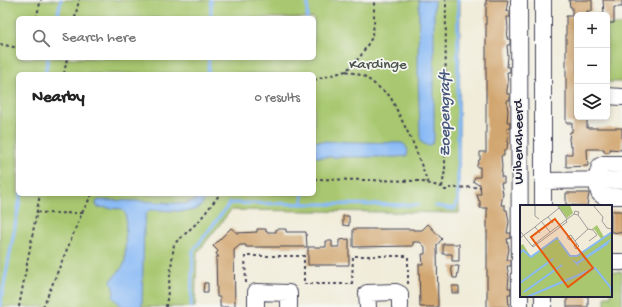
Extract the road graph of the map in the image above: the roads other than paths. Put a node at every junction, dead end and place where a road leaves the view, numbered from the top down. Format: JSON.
{"nodes":[{"id":1,"x":519,"y":0,"type":"edge"},
{"id":2,"x":543,"y":0,"type":"edge"},
{"id":3,"x":610,"y":96,"type":"edge"},
{"id":4,"x":622,"y":97,"type":"edge"},
{"id":5,"x":622,"y":164,"type":"edge"},
{"id":6,"x":596,"y":180,"type":"junction"},
{"id":7,"x":622,"y":180,"type":"edge"},
{"id":8,"x":543,"y":181,"type":"junction"},
{"id":9,"x":622,"y":196,"type":"edge"},
{"id":10,"x":543,"y":205,"type":"edge"},
{"id":11,"x":400,"y":300,"type":"edge"},
{"id":12,"x":256,"y":307,"type":"edge"},
{"id":13,"x":289,"y":307,"type":"edge"},
{"id":14,"x":368,"y":307,"type":"edge"},
{"id":15,"x":520,"y":307,"type":"edge"}],
"edges":[{"from":1,"to":15,"type":"street","name":"Wibenaheerd"},
{"from":2,"to":8,"type":"street","name":"Wibenaheerd"},
{"from":3,"to":4,"type":"street"},
{"from":5,"to":6,"type":"street"},
{"from":6,"to":7,"type":"street","name":"Wibenaheerd"},
{"from":6,"to":8,"type":"street","name":"Wibenaheerd"},
{"from":6,"to":9,"type":"street"},
{"from":8,"to":10,"type":"street","name":"Wibenaheerd"},
{"from":11,"to":14,"type":"street"},
{"from":12,"to":13,"type":"street"}]}
